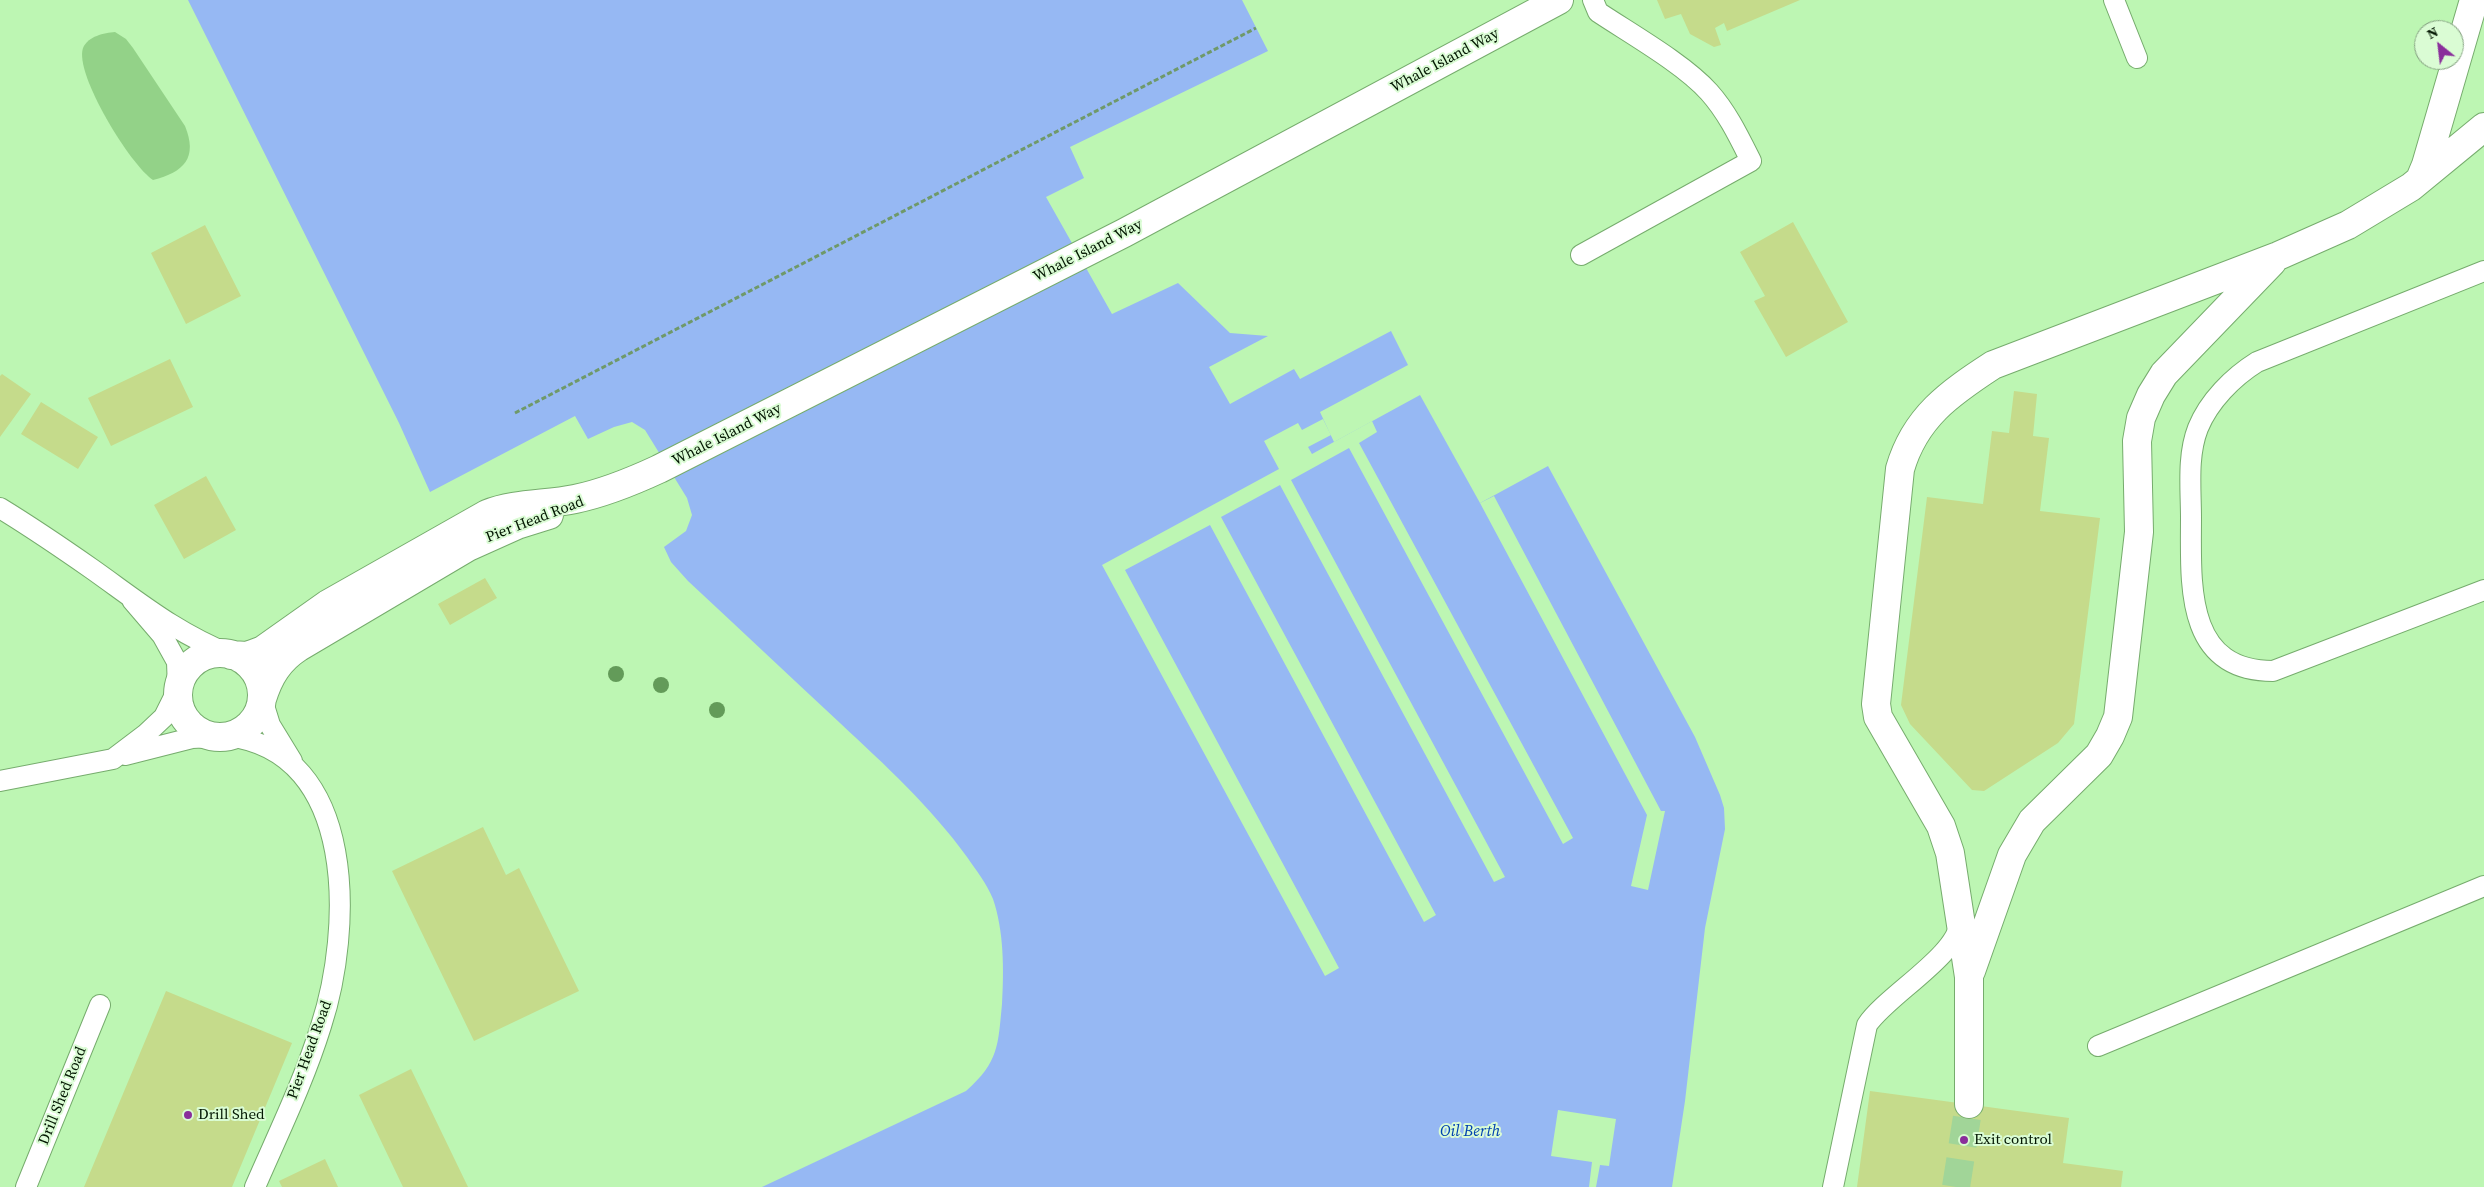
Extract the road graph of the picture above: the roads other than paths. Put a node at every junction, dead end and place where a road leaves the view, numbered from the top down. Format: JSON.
{"nodes":[{"id":1,"x":1593,"y":0,"type":"edge"},
{"id":2,"x":2114,"y":0,"type":"edge"},
{"id":3,"x":2474,"y":0,"type":"edge"},
{"id":4,"x":2480,"y":0,"type":"edge"},
{"id":5,"x":1555,"y":1,"type":"edge"},
{"id":6,"x":2484,"y":1,"type":"edge"},
{"id":7,"x":2137,"y":58,"type":"dead end"},
{"id":8,"x":2484,"y":127,"type":"edge"},
{"id":9,"x":2421,"y":177,"type":"junction"},
{"id":10,"x":1581,"y":255,"type":"dead end"},
{"id":11,"x":2278,"y":256,"type":"junction"},
{"id":12,"x":2484,"y":271,"type":"edge"},
{"id":13,"x":610,"y":489,"type":"junction"},
{"id":14,"x":0,"y":508,"type":"edge"},
{"id":15,"x":2484,"y":590,"type":"edge"},
{"id":16,"x":132,"y":600,"type":"junction"},
{"id":17,"x":232,"y":655,"type":"junction"},
{"id":18,"x":178,"y":689,"type":"junction"},
{"id":19,"x":262,"y":699,"type":"junction"},
{"id":20,"x":220,"y":736,"type":"junction"},
{"id":21,"x":113,"y":758,"type":"junction"},
{"id":22,"x":296,"y":767,"type":"junction"},
{"id":23,"x":0,"y":781,"type":"edge"},
{"id":24,"x":2484,"y":886,"type":"edge"},
{"id":25,"x":1961,"y":917,"type":"junction"},
{"id":26,"x":1969,"y":976,"type":"junction"},
{"id":27,"x":100,"y":1006,"type":"dead end"},
{"id":28,"x":2098,"y":1046,"type":"dead end"},
{"id":29,"x":1969,"y":1104,"type":"tunnel mouth"},
{"id":30,"x":26,"y":1187,"type":"edge"},
{"id":31,"x":256,"y":1187,"type":"edge"},
{"id":32,"x":1833,"y":1187,"type":"edge"}],
"edges":[{"from":1,"to":10,"type":"lane"},
{"from":2,"to":7,"type":"lane"},
{"from":3,"to":9,"type":"street"},
{"from":4,"to":6,"type":"street"},
{"from":5,"to":13,"type":"street","name":"Whale Island Way"},
{"from":8,"to":9,"type":"street"},
{"from":9,"to":11,"type":"street"},
{"from":11,"to":25,"type":"street"},
{"from":11,"to":26,"type":"street"},
{"from":12,"to":15,"type":"lane"},
{"from":13,"to":17,"type":"street","name":"Pier Head Road"},
{"from":13,"to":19,"type":"street","name":"Pier Head Road"},
{"from":14,"to":16,"type":"lane"},
{"from":16,"to":17,"type":"lane"},
{"from":16,"to":18,"type":"lane"},
{"from":17,"to":18,"type":"street"},
{"from":17,"to":19,"type":"street"},
{"from":18,"to":20,"type":"street"},
{"from":18,"to":21,"type":"lane"},
{"from":19,"to":20,"type":"street"},
{"from":19,"to":22,"type":"lane","name":"Pier Head Road"},
{"from":20,"to":21,"type":"lane","name":"Pier Head Road"},
{"from":20,"to":22,"type":"lane","name":"Pier Head Road"},
{"from":21,"to":23,"type":"lane","name":"Pier Head Road"},
{"from":22,"to":31,"type":"lane","name":"Pier Head Road"},
{"from":24,"to":28,"type":"lane"},
{"from":25,"to":26,"type":"street"},
{"from":25,"to":32,"type":"lane"},
{"from":26,"to":29,"type":"street"},
{"from":27,"to":30,"type":"lane","name":"Drill Shed Road"}]}
